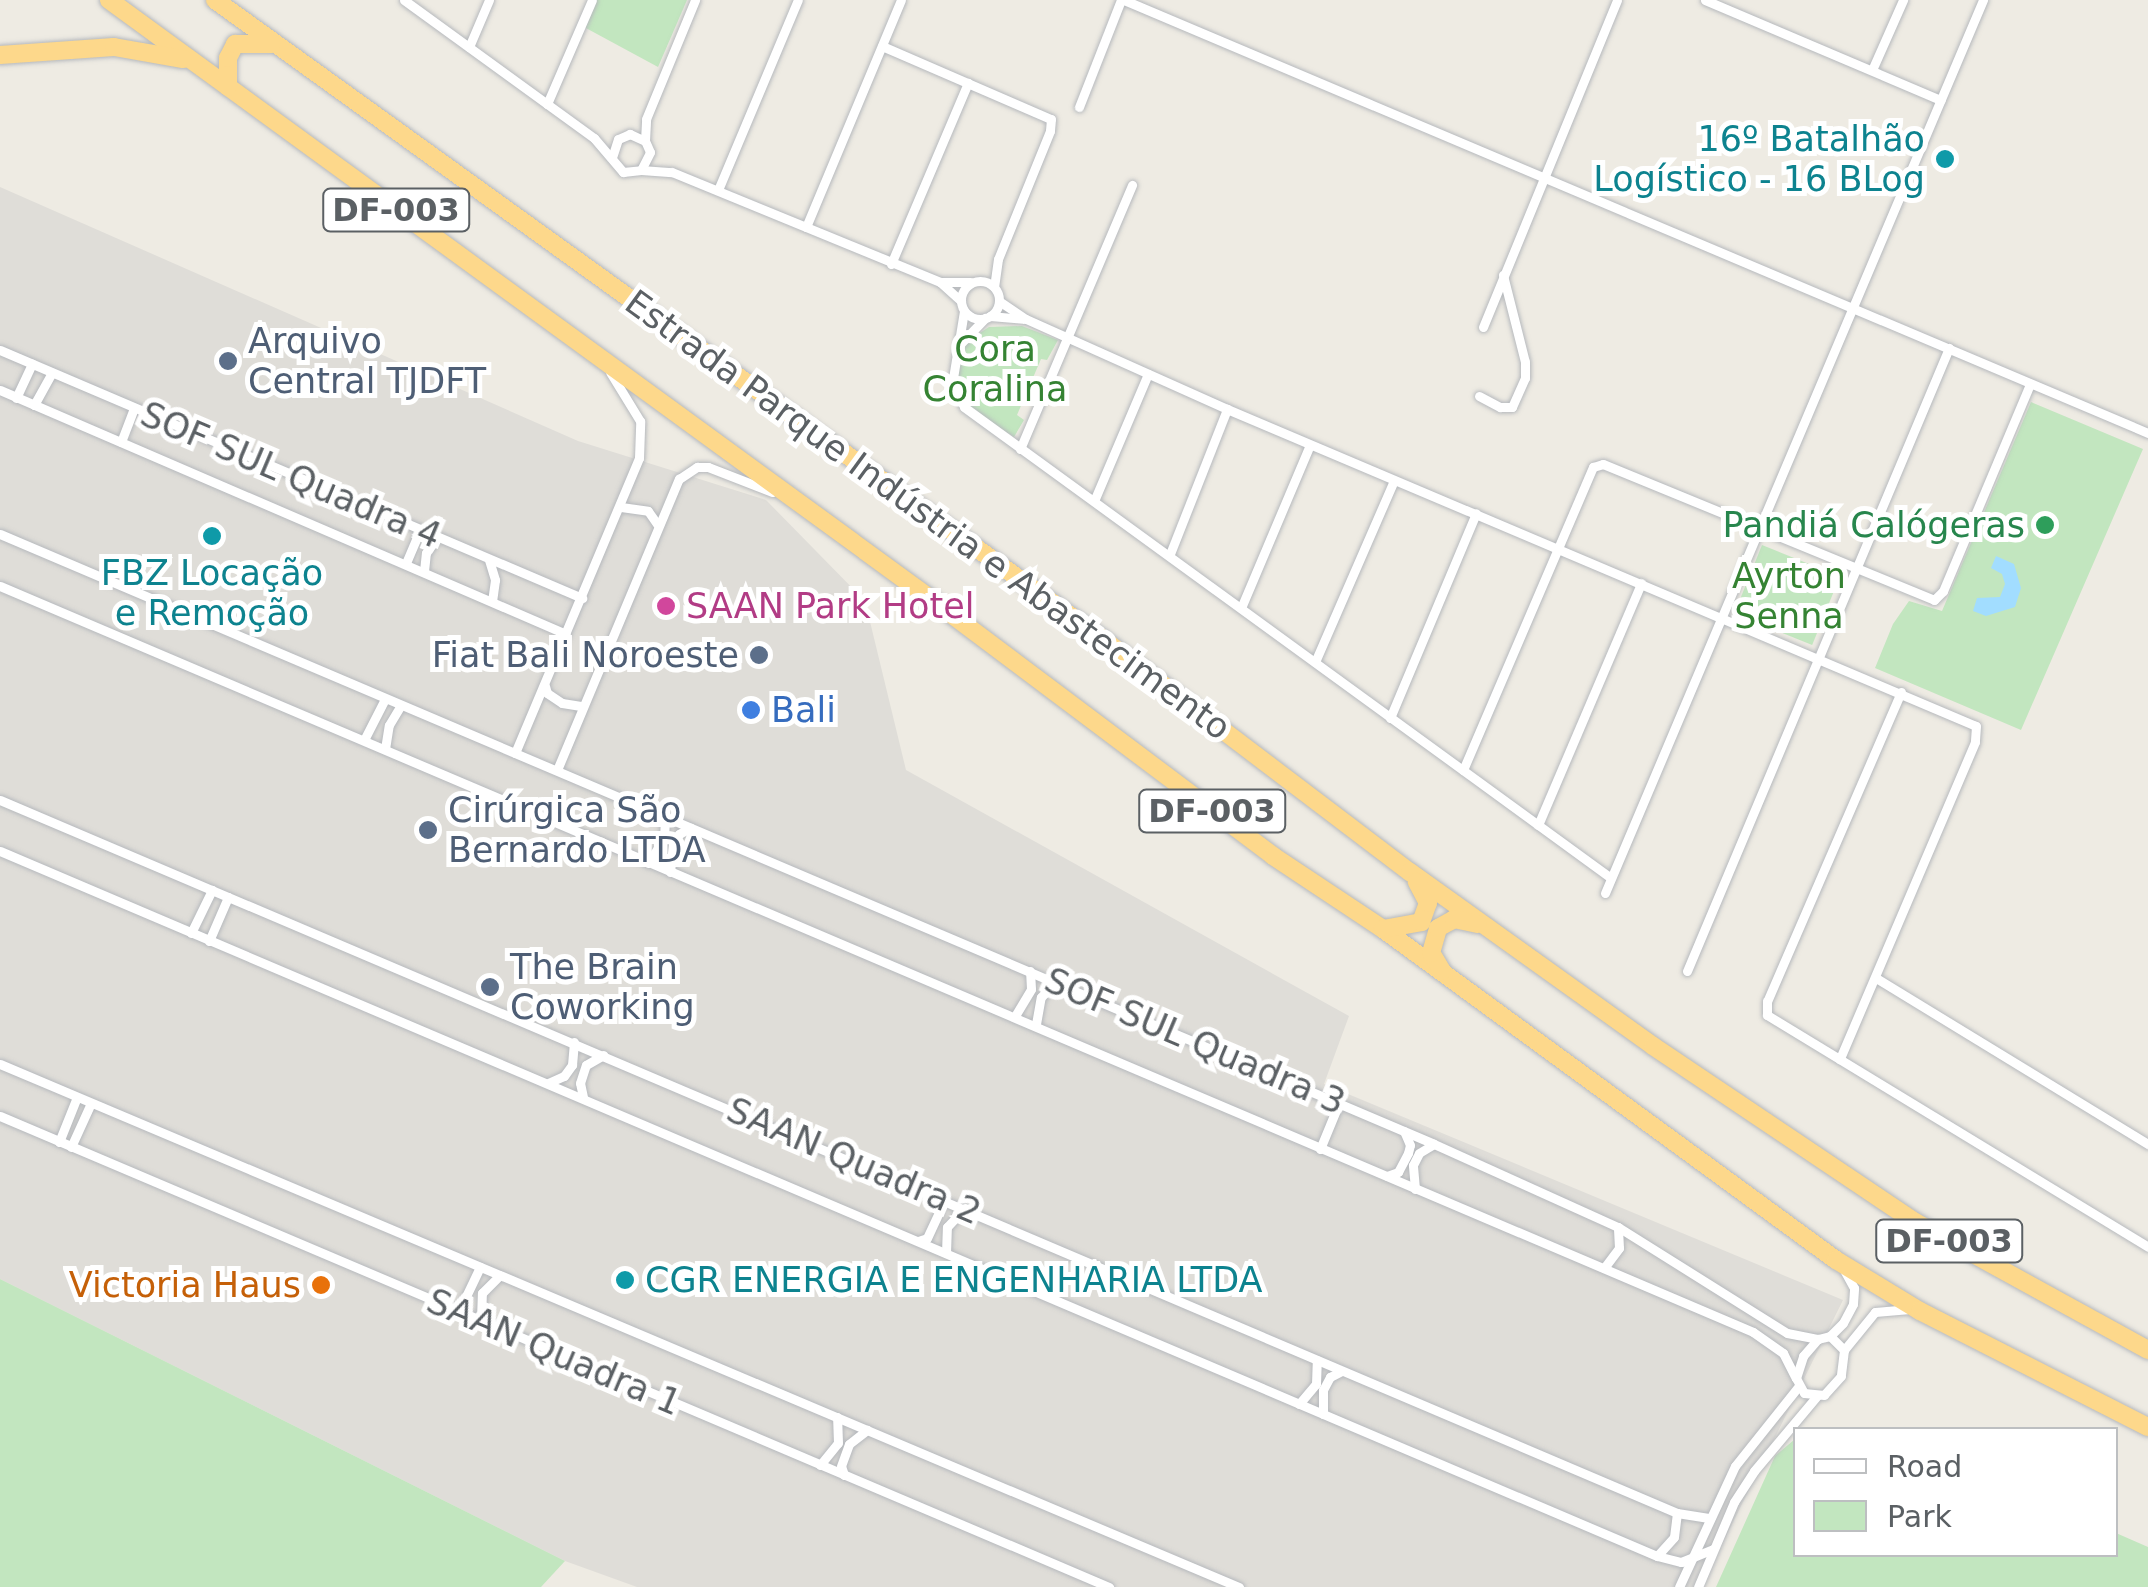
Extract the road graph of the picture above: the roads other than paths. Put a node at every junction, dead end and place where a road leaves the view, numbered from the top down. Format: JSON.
{"nodes":[{"id":1,"x":109,"y":0,"type":"edge"},
{"id":2,"x":404,"y":0,"type":"edge"},
{"id":3,"x":489,"y":0,"type":"edge"},
{"id":4,"x":592,"y":0,"type":"edge"},
{"id":5,"x":695,"y":0,"type":"edge"},
{"id":6,"x":798,"y":0,"type":"edge"},
{"id":7,"x":901,"y":0,"type":"edge"},
{"id":8,"x":1123,"y":0,"type":"edge"},
{"id":9,"x":1618,"y":0,"type":"edge"},
{"id":10,"x":1706,"y":0,"type":"edge"},
{"id":11,"x":1902,"y":0,"type":"edge"},
{"id":12,"x":1984,"y":0,"type":"edge"},
{"id":13,"x":216,"y":1,"type":"edge"},
{"id":14,"x":273,"y":44,"type":"junction"},
{"id":15,"x":882,"y":46,"type":"junction"},
{"id":16,"x":469,"y":47,"type":"junction"},
{"id":17,"x":0,"y":55,"type":"edge"},
{"id":18,"x":193,"y":62,"type":"junction"},
{"id":19,"x":1872,"y":70,"type":"junction"},
{"id":20,"x":968,"y":82,"type":"junction"},
{"id":21,"x":228,"y":87,"type":"junction"},
{"id":22,"x":1941,"y":100,"type":"junction"},
{"id":23,"x":547,"y":104,"type":"junction"},
{"id":24,"x":1078,"y":107,"type":"dead end"},
{"id":25,"x":646,"y":118,"type":"junction"},
{"id":26,"x":630,"y":134,"type":"junction"},
{"id":27,"x":594,"y":138,"type":"junction"},
{"id":28,"x":618,"y":139,"type":"junction"},
{"id":29,"x":648,"y":147,"type":"junction"},
{"id":30,"x":612,"y":158,"type":"junction"},
{"id":31,"x":641,"y":170,"type":"junction"},
{"id":32,"x":672,"y":172,"type":"junction"},
{"id":33,"x":1543,"y":175,"type":"junction"},
{"id":34,"x":1132,"y":185,"type":"dead end"},
{"id":35,"x":718,"y":190,"type":"junction"},
{"id":36,"x":806,"y":227,"type":"junction"},
{"id":37,"x":998,"y":259,"type":"junction"},
{"id":38,"x":891,"y":264,"type":"junction"},
{"id":39,"x":1502,"y":273,"type":"junction"},
{"id":40,"x":940,"y":282,"type":"junction"},
{"id":41,"x":975,"y":282,"type":"junction"},
{"id":42,"x":994,"y":287,"type":"junction"},
{"id":43,"x":999,"y":301,"type":"junction"},
{"id":44,"x":963,"y":306,"type":"junction"},
{"id":45,"x":1853,"y":309,"type":"junction"},
{"id":46,"x":988,"y":317,"type":"junction"},
{"id":47,"x":1026,"y":320,"type":"junction"},
{"id":48,"x":1482,"y":327,"type":"dead end"},
{"id":49,"x":1067,"y":338,"type":"junction"},
{"id":50,"x":961,"y":343,"type":"junction"},
{"id":51,"x":1949,"y":348,"type":"junction"},
{"id":52,"x":0,"y":350,"type":"edge"},
{"id":53,"x":600,"y":358,"type":"junction"},
{"id":54,"x":32,"y":364,"type":"junction"},
{"id":55,"x":52,"y":373,"type":"junction"},
{"id":56,"x":1148,"y":374,"type":"junction"},
{"id":57,"x":2030,"y":384,"type":"junction"},
{"id":58,"x":0,"y":390,"type":"edge"},
{"id":59,"x":1479,"y":396,"type":"dead end"},
{"id":60,"x":16,"y":398,"type":"junction"},
{"id":61,"x":34,"y":405,"type":"junction"},
{"id":62,"x":134,"y":408,"type":"junction"},
{"id":63,"x":1227,"y":408,"type":"junction"},
{"id":64,"x":2148,"y":433,"type":"edge"},
{"id":65,"x":121,"y":442,"type":"junction"},
{"id":66,"x":1310,"y":444,"type":"junction"},
{"id":67,"x":1020,"y":449,"type":"junction"},
{"id":68,"x":1394,"y":480,"type":"junction"},
{"id":69,"x":1094,"y":502,"type":"junction"},
{"id":70,"x":796,"y":503,"type":"junction"},
{"id":71,"x":620,"y":507,"type":"junction"},
{"id":72,"x":1476,"y":513,"type":"junction"},
{"id":73,"x":657,"y":524,"type":"junction"},
{"id":74,"x":1759,"y":529,"type":"junction"},
{"id":75,"x":420,"y":530,"type":"junction"},
{"id":76,"x":0,"y":534,"type":"edge"},
{"id":77,"x":437,"y":537,"type":"junction"},
{"id":78,"x":1557,"y":548,"type":"junction"},
{"id":79,"x":1170,"y":554,"type":"junction"},
{"id":80,"x":488,"y":559,"type":"junction"},
{"id":81,"x":406,"y":563,"type":"junction"},
{"id":82,"x":424,"y":570,"type":"junction"},
{"id":83,"x":1855,"y":570,"type":"junction"},
{"id":84,"x":1641,"y":584,"type":"junction"},
{"id":85,"x":0,"y":586,"type":"edge"},
{"id":86,"x":582,"y":598,"type":"junction"},
{"id":87,"x":492,"y":601,"type":"junction"},
{"id":88,"x":1241,"y":608,"type":"junction"},
{"id":89,"x":1723,"y":617,"type":"junction"},
{"id":90,"x":566,"y":634,"type":"junction"},
{"id":91,"x":1818,"y":656,"type":"junction"},
{"id":92,"x":1315,"y":662,"type":"junction"},
{"id":93,"x":545,"y":686,"type":"junction"},
{"id":94,"x":1900,"y":692,"type":"junction"},
{"id":95,"x":385,"y":698,"type":"junction"},
{"id":96,"x":401,"y":706,"type":"junction"},
{"id":97,"x":581,"y":706,"type":"junction"},
{"id":98,"x":1390,"y":718,"type":"junction"},
{"id":99,"x":364,"y":740,"type":"junction"},
{"id":100,"x":385,"y":749,"type":"junction"},
{"id":101,"x":515,"y":752,"type":"junction"},
{"id":102,"x":557,"y":770,"type":"junction"},
{"id":103,"x":1463,"y":770,"type":"junction"},
{"id":104,"x":0,"y":800,"type":"edge"},
{"id":105,"x":658,"y":813,"type":"junction"},
{"id":106,"x":1538,"y":825,"type":"junction"},
{"id":107,"x":693,"y":828,"type":"junction"},
{"id":108,"x":0,"y":851,"type":"edge"},
{"id":109,"x":648,"y":863,"type":"junction"},
{"id":110,"x":670,"y":872,"type":"junction"},
{"id":111,"x":1410,"y":872,"type":"junction"},
{"id":112,"x":1611,"y":878,"type":"junction"},
{"id":113,"x":212,"y":890,"type":"junction"},
{"id":114,"x":1605,"y":893,"type":"dead end"},
{"id":115,"x":228,"y":897,"type":"junction"},
{"id":116,"x":1487,"y":927,"type":"junction"},
{"id":117,"x":1383,"y":929,"type":"junction"},
{"id":118,"x":191,"y":933,"type":"junction"},
{"id":119,"x":209,"y":941,"type":"junction"},
{"id":120,"x":1687,"y":970,"type":"dead end"},
{"id":121,"x":1030,"y":971,"type":"junction"},
{"id":122,"x":1876,"y":978,"type":"junction"},
{"id":123,"x":1449,"y":980,"type":"junction"},
{"id":124,"x":1056,"y":982,"type":"junction"},
{"id":125,"x":1016,"y":1016,"type":"junction"},
{"id":126,"x":1036,"y":1024,"type":"junction"},
{"id":127,"x":574,"y":1042,"type":"junction"},
{"id":128,"x":606,"y":1054,"type":"junction"},
{"id":129,"x":1840,"y":1059,"type":"junction"},
{"id":130,"x":0,"y":1064,"type":"edge"},
{"id":131,"x":548,"y":1083,"type":"junction"},
{"id":132,"x":77,"y":1097,"type":"junction"},
{"id":133,"x":584,"y":1098,"type":"junction"},
{"id":134,"x":91,"y":1103,"type":"junction"},
{"id":135,"x":1339,"y":1104,"type":"junction"},
{"id":136,"x":0,"y":1116,"type":"edge"},
{"id":137,"x":1404,"y":1130,"type":"junction"},
{"id":138,"x":59,"y":1142,"type":"junction"},
{"id":139,"x":1434,"y":1144,"type":"junction"},
{"id":140,"x":2148,"y":1144,"type":"edge"},
{"id":141,"x":72,"y":1147,"type":"junction"},
{"id":142,"x":1320,"y":1148,"type":"junction"},
{"id":143,"x":1387,"y":1176,"type":"junction"},
{"id":144,"x":1415,"y":1189,"type":"junction"},
{"id":145,"x":932,"y":1196,"type":"junction"},
{"id":146,"x":965,"y":1208,"type":"junction"},
{"id":147,"x":1618,"y":1228,"type":"junction"},
{"id":148,"x":918,"y":1241,"type":"junction"},
{"id":149,"x":2148,"y":1247,"type":"edge"},
{"id":150,"x":946,"y":1254,"type":"junction"},
{"id":151,"x":1836,"y":1260,"type":"junction"},
{"id":152,"x":480,"y":1267,"type":"junction"},
{"id":153,"x":1604,"y":1268,"type":"junction"},
{"id":154,"x":500,"y":1275,"type":"junction"},
{"id":155,"x":459,"y":1311,"type":"junction"},
{"id":156,"x":1920,"y":1311,"type":"junction"},
{"id":157,"x":481,"y":1319,"type":"junction"},
{"id":158,"x":1830,"y":1336,"type":"junction"},
{"id":159,"x":1818,"y":1339,"type":"junction"},
{"id":160,"x":1844,"y":1350,"type":"junction"},
{"id":161,"x":2148,"y":1350,"type":"edge"},
{"id":162,"x":1317,"y":1360,"type":"junction"},
{"id":163,"x":1345,"y":1371,"type":"junction"},
{"id":164,"x":1797,"y":1383,"type":"junction"},
{"id":165,"x":1817,"y":1396,"type":"junction"},
{"id":166,"x":1299,"y":1404,"type":"junction"},
{"id":167,"x":1322,"y":1414,"type":"junction"},
{"id":168,"x":837,"y":1417,"type":"junction"},
{"id":169,"x":2148,"y":1428,"type":"edge"},
{"id":170,"x":867,"y":1430,"type":"junction"},
{"id":171,"x":820,"y":1465,"type":"junction"},
{"id":172,"x":844,"y":1475,"type":"junction"},
{"id":173,"x":1677,"y":1513,"type":"junction"},
{"id":174,"x":1709,"y":1518,"type":"junction"},
{"id":175,"x":1714,"y":1550,"type":"junction"},
{"id":176,"x":1657,"y":1556,"type":"junction"},
{"id":177,"x":1690,"y":1560,"type":"junction"},
{"id":178,"x":1672,"y":1562,"type":"junction"},
{"id":179,"x":1206,"y":1573,"type":"junction"},
{"id":180,"x":1681,"y":1583,"type":"edge"},
{"id":181,"x":1233,"y":1586,"type":"edge"},
{"id":182,"x":1109,"y":1587,"type":"edge"},
{"id":183,"x":1205,"y":1587,"type":"edge"},
{"id":184,"x":1698,"y":1587,"type":"edge"}],
"edges":[{"from":1,"to":18,"type":"highway","name":"Estrada Parque Indústria e Abastecimento","number":"DF-003"},
{"from":2,"to":16,"type":"street"},
{"from":3,"to":16,"type":"street"},
{"from":4,"to":23,"type":"street"},
{"from":5,"to":25,"type":"street"},
{"from":6,"to":35,"type":"street"},
{"from":7,"to":15,"type":"street"},
{"from":8,"to":24,"type":"street"},
{"from":8,"to":33,"type":"street"},
{"from":9,"to":33,"type":"street"},
{"from":10,"to":19,"type":"street"},
{"from":11,"to":19,"type":"street"},
{"from":12,"to":22,"type":"street"},
{"from":13,"to":14,"type":"highway","name":"Estrada Parque Indústria e Abastecimento","number":"DF-003"},
{"from":14,"to":21,"type":"highway"},
{"from":14,"to":111,"type":"highway","name":"Estrada Parque Indústria e Abastecimento","number":"DF-003"},
{"from":15,"to":20,"type":"street"},
{"from":15,"to":36,"type":"street"},
{"from":16,"to":23,"type":"street"},
{"from":17,"to":18,"type":"highway"},
{"from":18,"to":21,"type":"highway","name":"Estrada Parque Indústria e Abastecimento","number":"DF-003"},
{"from":19,"to":22,"type":"street"},
{"from":20,"to":37,"type":"street"},
{"from":20,"to":38,"type":"street"},
{"from":21,"to":53,"type":"highway","name":"Estrada Parque Indústria e Abastecimento","number":"DF-003"},
{"from":22,"to":45,"type":"street"},
{"from":23,"to":27,"type":"street"},
{"from":25,"to":26,"type":"street"},
{"from":25,"to":29,"type":"street"},
{"from":26,"to":28,"type":"street"},
{"from":26,"to":29,"type":"street"},
{"from":27,"to":28,"type":"street"},
{"from":27,"to":30,"type":"street"},
{"from":28,"to":30,"type":"street"},
{"from":29,"to":31,"type":"street"},
{"from":29,"to":32,"type":"street"},
{"from":30,"to":31,"type":"street"},
{"from":31,"to":32,"type":"street"},
{"from":32,"to":35,"type":"street"},
{"from":33,"to":39,"type":"street"},
{"from":33,"to":45,"type":"street"},
{"from":34,"to":49,"type":"street"},
{"from":35,"to":36,"type":"street"},
{"from":36,"to":38,"type":"street"},
{"from":37,"to":41,"type":"street"},
{"from":37,"to":42,"type":"street"},
{"from":38,"to":40,"type":"street"},
{"from":39,"to":48,"type":"street"},
{"from":39,"to":59,"type":"street"},
{"from":40,"to":41,"type":"street"},
{"from":40,"to":44,"type":"street"},
{"from":41,"to":42,"type":"street"},
{"from":41,"to":44,"type":"street"},
{"from":42,"to":43,"type":"street"},
{"from":43,"to":46,"type":"street"},
{"from":43,"to":47,"type":"street"},
{"from":44,"to":46,"type":"street"},
{"from":44,"to":50,"type":"street"},
{"from":45,"to":51,"type":"street"},
{"from":45,"to":74,"type":"street"},
{"from":46,"to":47,"type":"street"},
{"from":46,"to":50,"type":"street"},
{"from":47,"to":49,"type":"street"},
{"from":49,"to":56,"type":"street"},
{"from":49,"to":67,"type":"street"},
{"from":50,"to":67,"type":"street"},
{"from":51,"to":57,"type":"street"},
{"from":51,"to":83,"type":"street"},
{"from":52,"to":54,"type":"street","name":"SOF SUL Quadra 4"},
{"from":53,"to":70,"type":"highway","name":"Estrada Parque Indústria e Abastecimento","number":"DF-003"},
{"from":53,"to":71,"type":"street"},
{"from":54,"to":55,"type":"street","name":"SOF SUL Quadra 4"},
{"from":54,"to":60,"type":"street"},
{"from":55,"to":61,"type":"street"},
{"from":55,"to":62,"type":"street","name":"SOF SUL Quadra 4"},
{"from":56,"to":63,"type":"street"},
{"from":56,"to":69,"type":"street"},
{"from":57,"to":64,"type":"street"},
{"from":57,"to":83,"type":"street"},
{"from":58,"to":60,"type":"street"},
{"from":60,"to":61,"type":"street"},
{"from":61,"to":65,"type":"street"},
{"from":62,"to":65,"type":"street"},
{"from":62,"to":75,"type":"street","name":"SOF SUL Quadra 4"},
{"from":63,"to":66,"type":"street"},
{"from":63,"to":79,"type":"street"},
{"from":65,"to":81,"type":"street"},
{"from":66,"to":68,"type":"street"},
{"from":66,"to":88,"type":"street"},
{"from":67,"to":69,"type":"street"},
{"from":68,"to":72,"type":"street"},
{"from":68,"to":92,"type":"street"},
{"from":69,"to":79,"type":"street"},
{"from":70,"to":73,"type":"street"},
{"from":70,"to":117,"type":"highway","name":"Estrada Parque Indústria e Abastecimento","number":"DF-003"},
{"from":71,"to":73,"type":"street"},
{"from":71,"to":86,"type":"street"},
{"from":72,"to":78,"type":"street"},
{"from":72,"to":98,"type":"street"},
{"from":73,"to":97,"type":"street"},
{"from":74,"to":78,"type":"street"},
{"from":74,"to":83,"type":"street"},
{"from":74,"to":89,"type":"street"},
{"from":75,"to":77,"type":"street","name":"SOF SUL Quadra 4"},
{"from":75,"to":81,"type":"street"},
{"from":76,"to":95,"type":"street","name":"SOF SUL Quadra 3"},
{"from":77,"to":80,"type":"street","name":"SOF SUL Quadra 4"},
{"from":77,"to":82,"type":"street"},
{"from":78,"to":84,"type":"street"},
{"from":78,"to":103,"type":"street"},
{"from":79,"to":88,"type":"street"},
{"from":80,"to":86,"type":"street","name":"SOF SUL Quadra 4"},
{"from":80,"to":87,"type":"street"},
{"from":81,"to":82,"type":"street"},
{"from":82,"to":87,"type":"street"},
{"from":83,"to":91,"type":"street"},
{"from":84,"to":89,"type":"street"},
{"from":84,"to":106,"type":"street"},
{"from":85,"to":99,"type":"street"},
{"from":86,"to":90,"type":"street"},
{"from":87,"to":90,"type":"street"},
{"from":88,"to":92,"type":"street"},
{"from":89,"to":91,"type":"street"},
{"from":89,"to":112,"type":"street"},
{"from":90,"to":93,"type":"street"},
{"from":91,"to":94,"type":"street"},
{"from":91,"to":120,"type":"street"},
{"from":92,"to":98,"type":"street"},
{"from":93,"to":97,"type":"street"},
{"from":93,"to":101,"type":"street"},
{"from":94,"to":122,"type":"street"},
{"from":94,"to":129,"type":"street"},
{"from":95,"to":96,"type":"street","name":"SOF SUL Quadra 3"},
{"from":95,"to":99,"type":"street"},
{"from":96,"to":100,"type":"street"},
{"from":96,"to":101,"type":"street","name":"SOF SUL Quadra 3"},
{"from":97,"to":102,"type":"street"},
{"from":98,"to":103,"type":"street"},
{"from":99,"to":100,"type":"street"},
{"from":100,"to":109,"type":"street"},
{"from":101,"to":102,"type":"street","name":"SOF SUL Quadra 3"},
{"from":102,"to":105,"type":"street","name":"SOF SUL Quadra 3"},
{"from":103,"to":106,"type":"street"},
{"from":104,"to":113,"type":"street","name":"SAAN Quadra 2"},
{"from":105,"to":107,"type":"street","name":"SOF SUL Quadra 3"},
{"from":105,"to":109,"type":"street"},
{"from":106,"to":112,"type":"street"},
{"from":107,"to":110,"type":"street"},
{"from":107,"to":121,"type":"street","name":"SOF SUL Quadra 3"},
{"from":108,"to":118,"type":"street"},
{"from":109,"to":110,"type":"street"},
{"from":110,"to":125,"type":"street"},
{"from":111,"to":116,"type":"highway","name":"Estrada Parque Indústria e Abastecimento","number":"DF-003"},
{"from":111,"to":117,"type":"highway"},
{"from":112,"to":114,"type":"street"},
{"from":113,"to":115,"type":"street","name":"SAAN Quadra 2"},
{"from":113,"to":118,"type":"street"},
{"from":115,"to":119,"type":"street"},
{"from":115,"to":127,"type":"street","name":"SAAN Quadra 2"},
{"from":116,"to":123,"type":"highway"},
{"from":116,"to":161,"type":"highway","name":"Estrada Parque Indústria e Abastecimento","number":"DF-003"},
{"from":117,"to":123,"type":"highway","name":"Estrada Parque Indústria e Abastecimento","number":"DF-003"},
{"from":118,"to":119,"type":"street"},
{"from":119,"to":131,"type":"street"},
{"from":121,"to":124,"type":"street","name":"SOF SUL Quadra 3"},
{"from":121,"to":125,"type":"street"},
{"from":122,"to":129,"type":"street"},
{"from":122,"to":140,"type":"street"},
{"from":123,"to":151,"type":"highway","name":"Estrada Parque Indústria e Abastecimento","number":"DF-003"},
{"from":124,"to":126,"type":"street"},
{"from":124,"to":135,"type":"street","name":"SOF SUL Quadra 3"},
{"from":125,"to":126,"type":"street"},
{"from":126,"to":142,"type":"street"},
{"from":127,"to":128,"type":"street","name":"SAAN Quadra 2"},
{"from":127,"to":131,"type":"street"},
{"from":128,"to":133,"type":"street"},
{"from":128,"to":145,"type":"street","name":"SAAN Quadra 2"},
{"from":129,"to":149,"type":"street"},
{"from":130,"to":132,"type":"street"},
{"from":131,"to":133,"type":"street"},
{"from":132,"to":134,"type":"street"},
{"from":132,"to":138,"type":"street"},
{"from":133,"to":148,"type":"street"},
{"from":134,"to":141,"type":"street"},
{"from":134,"to":152,"type":"street"},
{"from":135,"to":137,"type":"street","name":"SOF SUL Quadra 3"},
{"from":135,"to":142,"type":"street"},
{"from":136,"to":138,"type":"street","name":"SAAN Quadra 1"},
{"from":137,"to":139,"type":"street","name":"SOF SUL Quadra 3"},
{"from":137,"to":143,"type":"street"},
{"from":138,"to":141,"type":"street","name":"SAAN Quadra 1"},
{"from":139,"to":144,"type":"street"},
{"from":139,"to":147,"type":"street","name":"SOF SUL Quadra 3"},
{"from":141,"to":155,"type":"street","name":"SAAN Quadra 1"},
{"from":142,"to":143,"type":"street"},
{"from":143,"to":144,"type":"street"},
{"from":144,"to":153,"type":"street"},
{"from":145,"to":146,"type":"street","name":"SAAN Quadra 2"},
{"from":145,"to":148,"type":"street"},
{"from":146,"to":150,"type":"street"},
{"from":146,"to":162,"type":"street","name":"SAAN Quadra 2"},
{"from":147,"to":153,"type":"street"},
{"from":147,"to":159,"type":"street","name":"SOF SUL Quadra 3"},
{"from":148,"to":150,"type":"street"},
{"from":150,"to":166,"type":"street"},
{"from":151,"to":156,"type":"highway","name":"Estrada Parque Indústria e Abastecimento","number":"DF-003"},
{"from":151,"to":158,"type":"street"},
{"from":152,"to":154,"type":"street"},
{"from":152,"to":155,"type":"street"},
{"from":153,"to":164,"type":"street"},
{"from":154,"to":157,"type":"street"},
{"from":154,"to":168,"type":"street"},
{"from":155,"to":157,"type":"street","name":"SAAN Quadra 1"},
{"from":156,"to":160,"type":"street"},
{"from":156,"to":169,"type":"highway","name":"Estrada Parque Indústria e Abastecimento","number":"DF-003"},
{"from":157,"to":171,"type":"street","name":"SAAN Quadra 1"},
{"from":158,"to":159,"type":"street"},
{"from":158,"to":160,"type":"street"},
{"from":159,"to":164,"type":"street"},
{"from":160,"to":165,"type":"street"},
{"from":162,"to":163,"type":"street","name":"SAAN Quadra 2"},
{"from":162,"to":166,"type":"street"},
{"from":163,"to":167,"type":"street"},
{"from":163,"to":173,"type":"street","name":"SAAN Quadra 2"},
{"from":164,"to":165,"type":"street"},
{"from":164,"to":174,"type":"street"},
{"from":165,"to":175,"type":"street"},
{"from":166,"to":167,"type":"street"},
{"from":167,"to":176,"type":"street"},
{"from":168,"to":170,"type":"street"},
{"from":168,"to":171,"type":"street"},
{"from":170,"to":172,"type":"street"},
{"from":170,"to":179,"type":"street"},
{"from":171,"to":172,"type":"street","name":"SAAN Quadra 1"},
{"from":172,"to":182,"type":"street","name":"SAAN Quadra 1"},
{"from":173,"to":174,"type":"street","name":"SAAN Quadra 2"},
{"from":173,"to":176,"type":"street"},
{"from":174,"to":177,"type":"street"},
{"from":175,"to":177,"type":"street"},
{"from":175,"to":184,"type":"street"},
{"from":176,"to":178,"type":"street"},
{"from":177,"to":178,"type":"street"},
{"from":177,"to":180,"type":"street"},
{"from":178,"to":180,"type":"street"},
{"from":179,"to":181,"type":"street"},
{"from":179,"to":183,"type":"street"}]}
